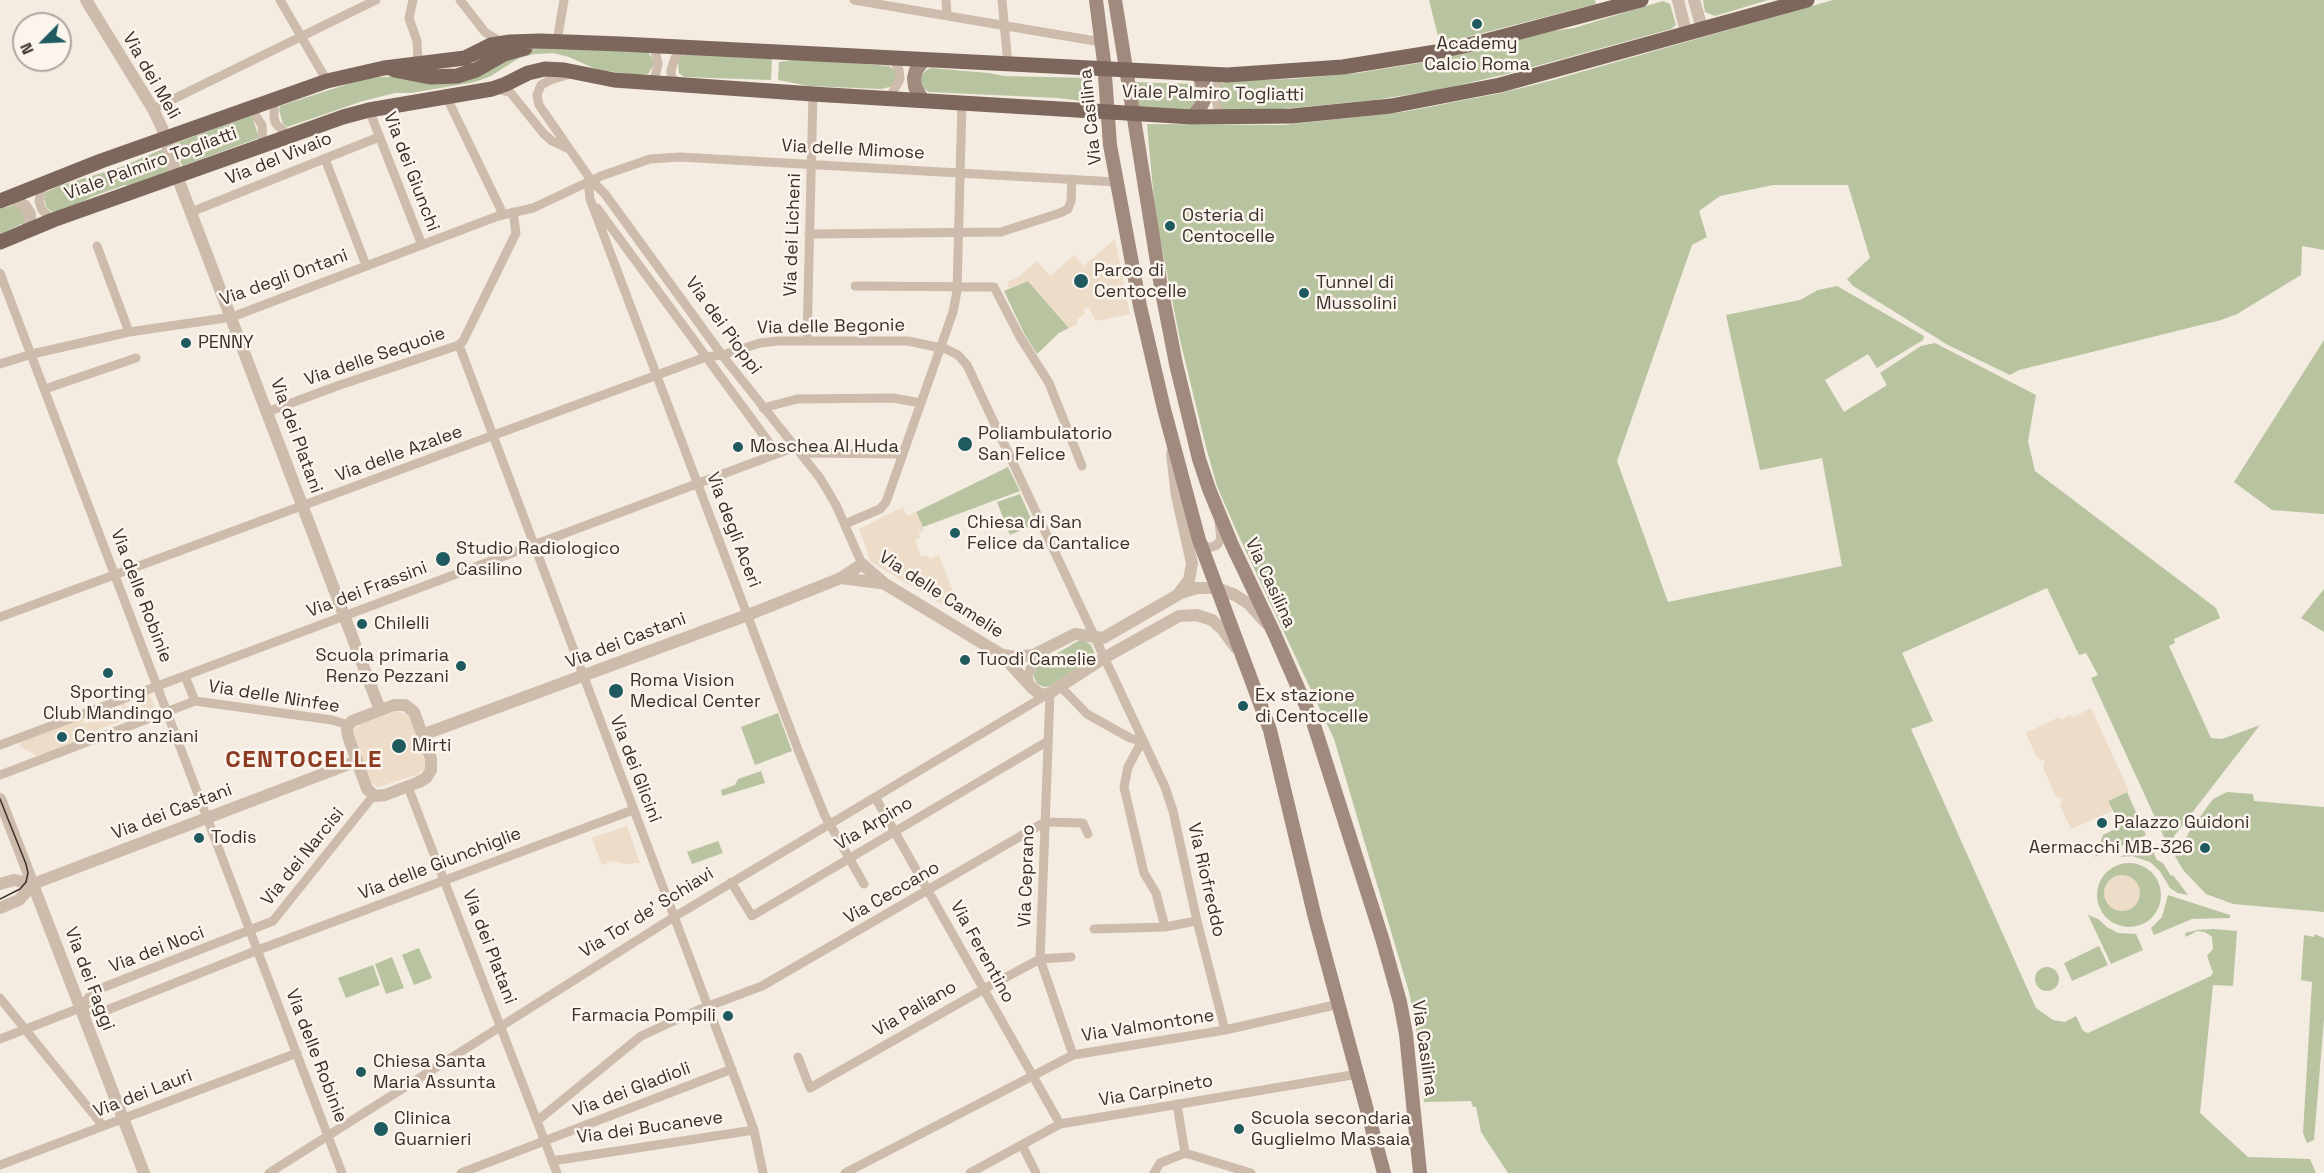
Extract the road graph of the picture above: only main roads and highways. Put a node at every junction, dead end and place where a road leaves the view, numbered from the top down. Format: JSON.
{"nodes":[{"id":1,"x":1096,"y":0,"type":"edge"},
{"id":2,"x":1115,"y":0,"type":"edge"},
{"id":3,"x":1641,"y":0,"type":"edge"},
{"id":4,"x":1807,"y":0,"type":"edge"},
{"id":5,"x":503,"y":41,"type":"junction"},
{"id":6,"x":540,"y":41,"type":"junction"},
{"id":7,"x":557,"y":42,"type":"junction"},
{"id":8,"x":922,"y":61,"type":"junction"},
{"id":9,"x":384,"y":68,"type":"junction"},
{"id":10,"x":1104,"y":70,"type":"junction"},
{"id":11,"x":1125,"y":71,"type":"junction"},
{"id":12,"x":578,"y":72,"type":"junction"},
{"id":13,"x":1198,"y":75,"type":"junction"},
{"id":14,"x":473,"y":91,"type":"junction"},
{"id":15,"x":922,"y":99,"type":"junction"},
{"id":16,"x":1106,"y":111,"type":"junction"},
{"id":17,"x":1132,"y":112,"type":"junction"},
{"id":18,"x":1192,"y":117,"type":"junction"},
{"id":19,"x":6,"y":199,"type":"edge"},
{"id":20,"x":0,"y":242,"type":"edge"},
{"id":21,"x":1384,"y":1173,"type":"edge"},
{"id":22,"x":1420,"y":1173,"type":"edge"}],
"edges":[{"from":1,"to":10,"type":"main road","name":"Via Casilina"},
{"from":2,"to":11,"type":"main road","name":"Via Casilina"},
{"from":3,"to":13,"type":"main road","name":"Viale Palmiro Togliatti"},
{"from":4,"to":18,"type":"main road","name":"Viale Palmiro Togliatti"},
{"from":5,"to":6,"type":"main road","name":"Viale Palmiro Togliatti"},
{"from":5,"to":9,"type":"main road","name":"Viale Palmiro Togliatti"},
{"from":5,"to":9,"type":"main road","name":"Viale Palmiro Togliatti"},
{"from":6,"to":7,"type":"main road","name":"Viale Palmiro Togliatti"},
{"from":6,"to":9,"type":"main road","name":"Viale Palmiro Togliatti"},
{"from":7,"to":8,"type":"main road","name":"Viale Palmiro Togliatti"},
{"from":7,"to":9,"type":"main road","name":"Viale Palmiro Togliatti"},
{"from":8,"to":10,"type":"main road","name":"Viale Palmiro Togliatti"},
{"from":8,"to":15,"type":"main road"},
{"from":9,"to":19,"type":"main road","name":"Viale Palmiro Togliatti"},
{"from":10,"to":11,"type":"main road","name":"Viale Palmiro Togliatti"},
{"from":10,"to":16,"type":"main road","name":"Via Casilina"},
{"from":11,"to":13,"type":"main road","name":"Viale Palmiro Togliatti"},
{"from":11,"to":17,"type":"main road","name":"Via Casilina"},
{"from":12,"to":14,"type":"main road","name":"Viale Palmiro Togliatti"},
{"from":12,"to":14,"type":"main road","name":"Viale Palmiro Togliatti"},
{"from":12,"to":15,"type":"main road","name":"Viale Palmiro Togliatti"},
{"from":13,"to":18,"type":"main road"},
{"from":14,"to":20,"type":"main road","name":"Viale Palmiro Togliatti"},
{"from":15,"to":16,"type":"main road","name":"Viale Palmiro Togliatti"},
{"from":16,"to":17,"type":"main road","name":"Viale Palmiro Togliatti"},
{"from":16,"to":21,"type":"main road","name":"Via Casilina"},
{"from":17,"to":18,"type":"main road","name":"Viale Palmiro Togliatti"},
{"from":17,"to":22,"type":"main road","name":"Via Casilina"}]}
